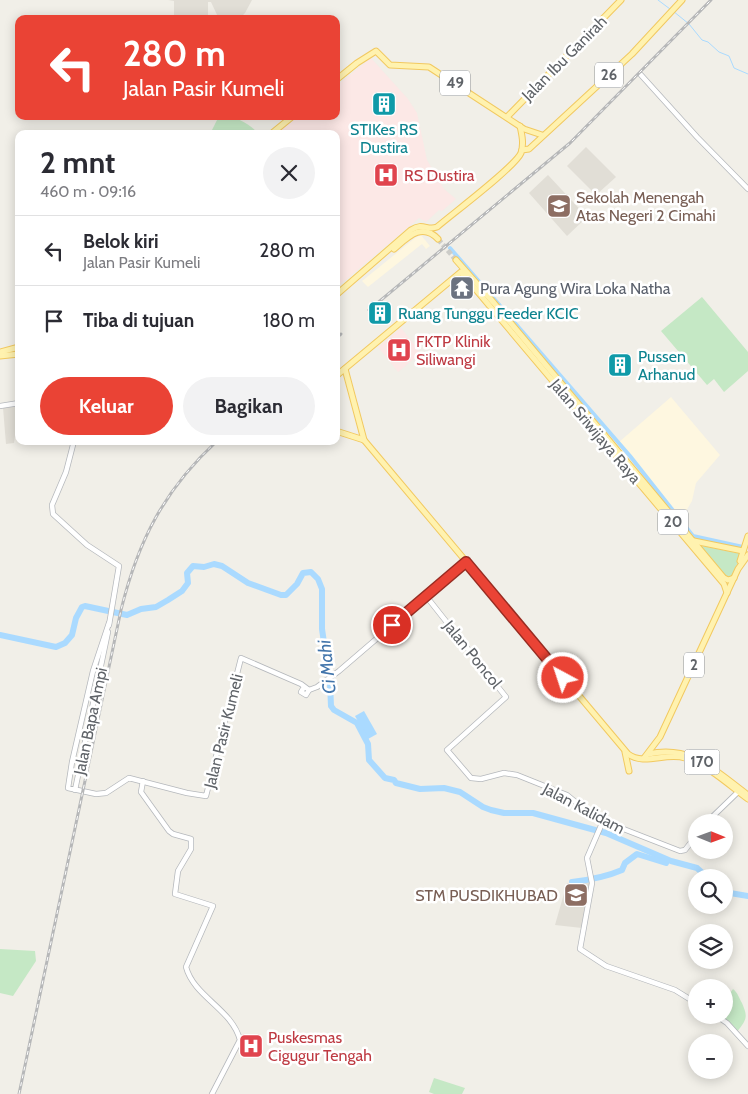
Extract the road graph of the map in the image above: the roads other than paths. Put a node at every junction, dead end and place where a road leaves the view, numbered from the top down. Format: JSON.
{"nodes":[{"id":1,"x":621,"y":0,"type":"edge"},
{"id":2,"x":682,"y":0,"type":"edge"},
{"id":3,"x":641,"y":75,"type":"dead end"},
{"id":4,"x":340,"y":77,"type":"edge"},
{"id":5,"x":507,"y":117,"type":"junction"},
{"id":6,"x":288,"y":120,"type":"edge"},
{"id":7,"x":520,"y":126,"type":"junction"},
{"id":8,"x":276,"y":130,"type":"edge"},
{"id":9,"x":542,"y":135,"type":"junction"},
{"id":10,"x":522,"y":150,"type":"junction"},
{"id":11,"x":748,"y":189,"type":"edge"},
{"id":12,"x":438,"y":239,"type":"tunnel mouth"},
{"id":13,"x":456,"y":260,"type":"tunnel mouth"},
{"id":14,"x":368,"y":268,"type":"junction"},
{"id":15,"x":340,"y":292,"type":"edge"},
{"id":16,"x":15,"y":349,"type":"edge"},
{"id":17,"x":0,"y":352,"type":"edge"},
{"id":18,"x":15,"y":354,"type":"edge"},
{"id":19,"x":0,"y":356,"type":"edge"},
{"id":20,"x":345,"y":369,"type":"junction"},
{"id":21,"x":340,"y":373,"type":"edge"},
{"id":22,"x":15,"y":404,"type":"edge"},
{"id":23,"x":577,"y":405,"type":"junction"},
{"id":24,"x":0,"y":406,"type":"edge"},
{"id":25,"x":362,"y":430,"type":"junction"},
{"id":26,"x":340,"y":432,"type":"edge"},
{"id":27,"x":353,"y":437,"type":"junction"},
{"id":28,"x":364,"y":440,"type":"junction"},
{"id":29,"x":73,"y":445,"type":"edge"},
{"id":30,"x":625,"y":462,"type":"junction"},
{"id":31,"x":748,"y":536,"type":"edge"},
{"id":32,"x":694,"y":541,"type":"junction"},
{"id":33,"x":746,"y":553,"type":"edge"},
{"id":34,"x":466,"y":562,"type":"junction"},
{"id":35,"x":734,"y":578,"type":"junction"},
{"id":36,"x":727,"y":593,"type":"junction"},
{"id":37,"x":426,"y":596,"type":"junction"},
{"id":38,"x":110,"y":620,"type":"junction"},
{"id":39,"x":660,"y":737,"type":"junction"},
{"id":40,"x":624,"y":749,"type":"junction"},
{"id":41,"x":447,"y":750,"type":"joint"},
{"id":42,"x":665,"y":754,"type":"junction"},
{"id":43,"x":646,"y":756,"type":"junction"},
{"id":44,"x":629,"y":771,"type":"dead end"},
{"id":45,"x":143,"y":781,"type":"junction"},
{"id":46,"x":75,"y":790,"type":"junction"},
{"id":47,"x":742,"y":793,"type":"edge"},
{"id":48,"x":748,"y":799,"type":"edge"},
{"id":49,"x":717,"y":814,"type":"edge"},
{"id":50,"x":603,"y":821,"type":"junction"},
{"id":51,"x":688,"y":846,"type":"edge"},
{"id":52,"x":688,"y":998,"type":"edge"},
{"id":53,"x":727,"y":1024,"type":"edge"},
{"id":54,"x":748,"y":1046,"type":"edge"},
{"id":55,"x":212,"y":1094,"type":"edge"}],
"edges":[{"from":1,"to":5,"type":"main road","name":"Jalan Ibu Ganirah"},
{"from":2,"to":9,"type":"main road","number":"26"},
{"from":3,"to":11,"type":"street"},
{"from":4,"to":5,"type":"main road","number":"49"},
{"from":5,"to":7,"type":"main road","number":"49"},
{"from":6,"to":8,"type":"main road"},
{"from":7,"to":9,"type":"main road","number":"49"},
{"from":7,"to":10,"type":"main road"},
{"from":9,"to":10,"type":"main road","number":"26"},
{"from":10,"to":14,"type":"main road","number":"26"},
{"from":12,"to":14,"type":"main road"},
{"from":13,"to":23,"type":"main road","name":"Jalan Sriwijaya Raya","number":"20"},
{"from":14,"to":15,"type":"main road"},
{"from":16,"to":17,"type":"main road"},
{"from":18,"to":19,"type":"main road"},
{"from":20,"to":21,"type":"main road"},
{"from":20,"to":23,"type":"main road","name":"Jalan Sriwijaya Raya","number":"20"},
{"from":20,"to":25,"type":"main road"},
{"from":22,"to":24,"type":"street"},
{"from":23,"to":30,"type":"main road","name":"Jalan Sriwijaya Raya","number":"20"},
{"from":25,"to":27,"type":"main road"},
{"from":25,"to":28,"type":"main road"},
{"from":26,"to":27,"type":"main road"},
{"from":27,"to":28,"type":"main road"},
{"from":28,"to":34,"type":"main road"},
{"from":29,"to":38,"type":"street","name":"Jalan Bapa Ampi"},
{"from":30,"to":32,"type":"main road","name":"Jalan Sriwijaya Raya","number":"20"},
{"from":30,"to":36,"type":"main road","name":"Jalan Sriwijaya Raya","number":"20"},
{"from":31,"to":33,"type":"main road"},
{"from":32,"to":33,"type":"main road"},
{"from":32,"to":35,"type":"main road","name":"Jalan Sriwijaya Raya","number":"20"},
{"from":33,"to":35,"type":"main road","number":"2"},
{"from":34,"to":37,"type":"street","name":"Jalan Pasir Kumeli"},
{"from":34,"to":40,"type":"main road"},
{"from":35,"to":36,"type":"main road","number":"2"},
{"from":36,"to":39,"type":"main road","number":"2"},
{"from":37,"to":41,"type":"street","name":"Jalan Poncol"},
{"from":37,"to":45,"type":"street","name":"Jalan Pasir Kumeli"},
{"from":38,"to":46,"type":"street","name":"Jalan Bapa Ampi"},
{"from":38,"to":46,"type":"street","name":"Jalan Bapa Ampi"},
{"from":39,"to":42,"type":"main road"},
{"from":39,"to":43,"type":"main road","number":"2"},
{"from":40,"to":43,"type":"main road"},
{"from":40,"to":44,"type":"main road"},
{"from":41,"to":50,"type":"street","name":"Jalan Kalidam"},
{"from":42,"to":43,"type":"main road","number":"170"},
{"from":42,"to":47,"type":"main road","number":"170"},
{"from":45,"to":46,"type":"street","name":"Jalan Pasir Kumeli"},
{"from":45,"to":55,"type":"street"},
{"from":47,"to":48,"type":"main road","number":"170"},
{"from":47,"to":49,"type":"street"},
{"from":50,"to":51,"type":"street","name":"Jalan Kalidam"},
{"from":50,"to":52,"type":"street"},
{"from":53,"to":54,"type":"street"}]}
